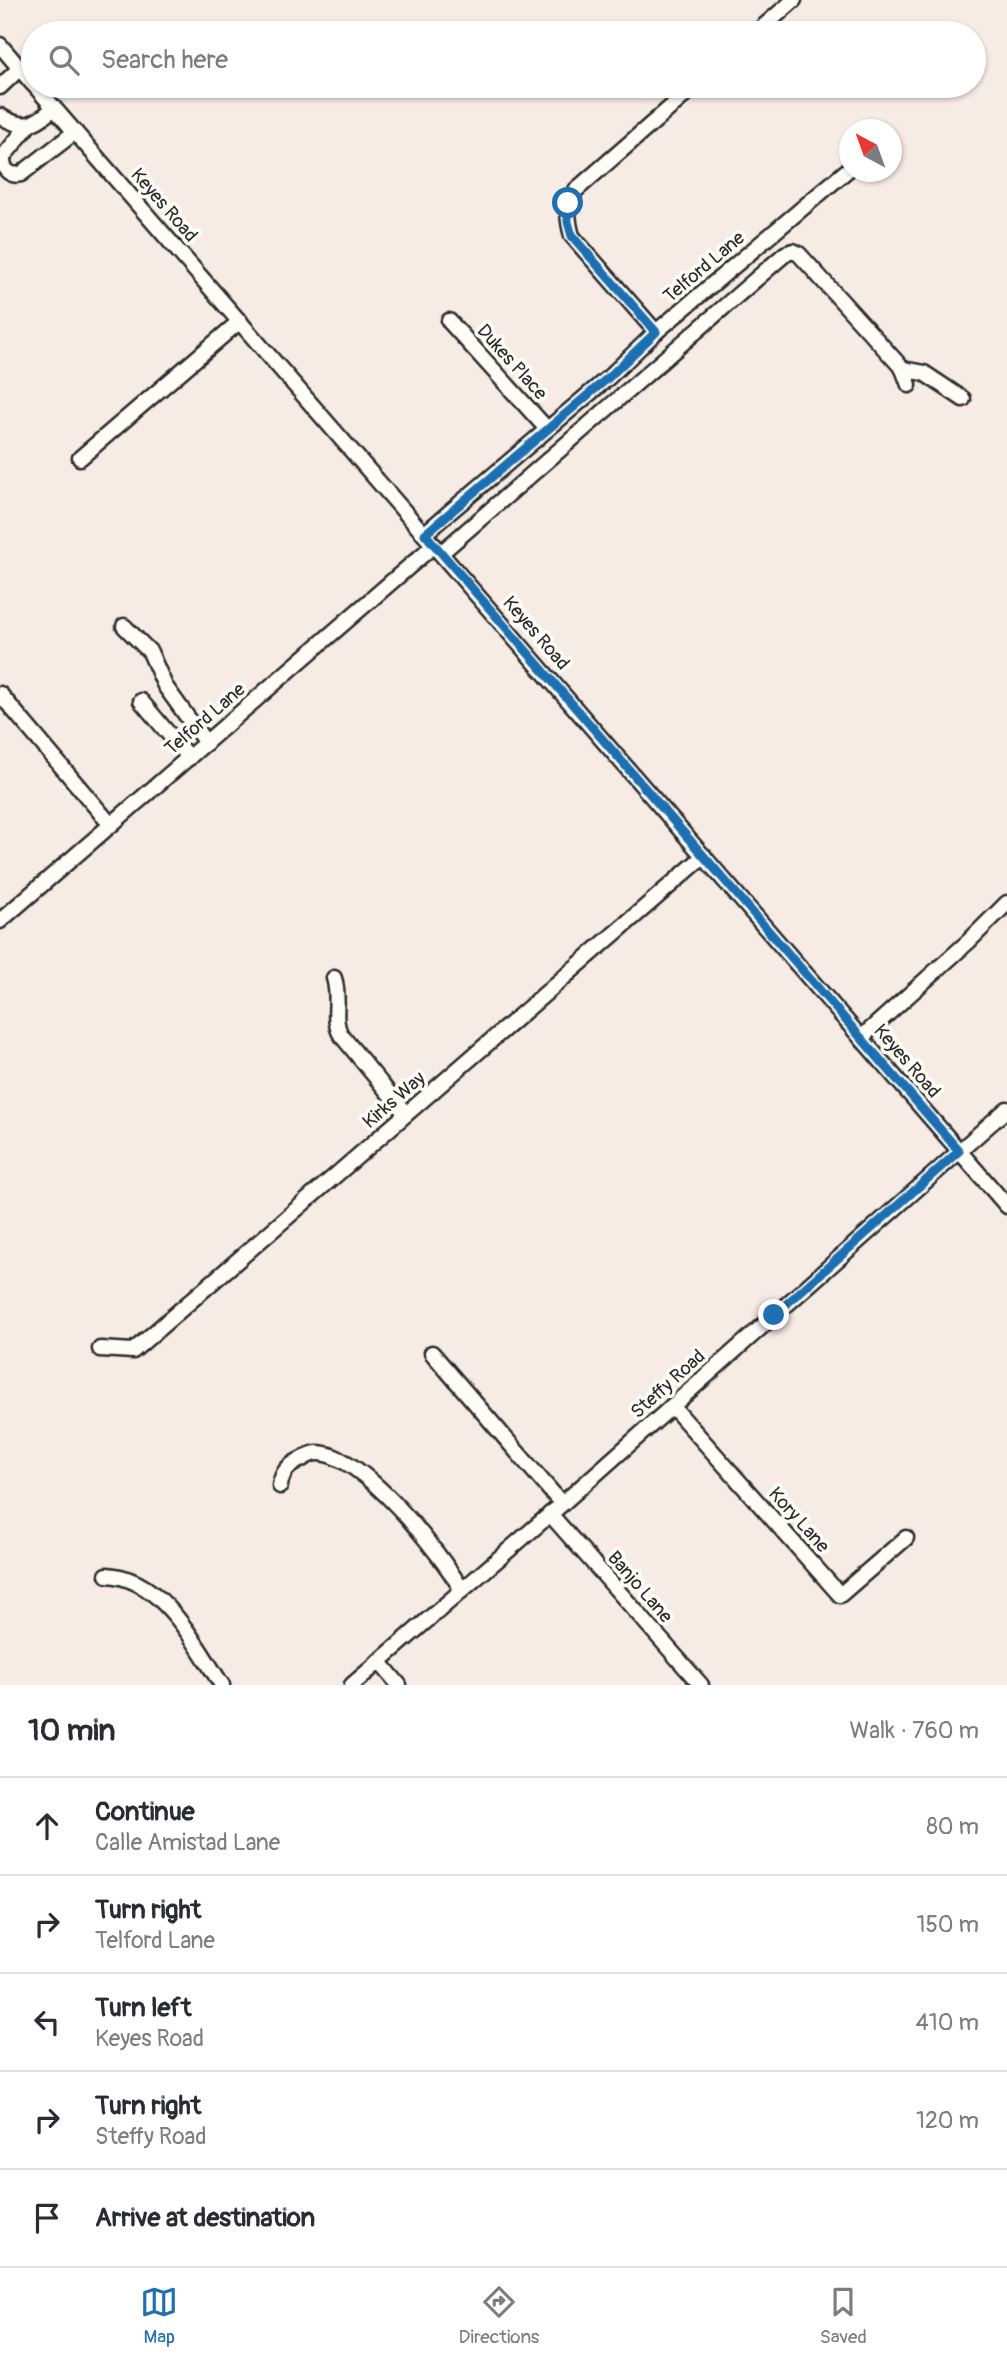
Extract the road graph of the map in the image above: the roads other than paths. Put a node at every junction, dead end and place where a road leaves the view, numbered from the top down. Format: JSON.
{"nodes":[{"id":1,"x":794,"y":0,"type":"edge"},
{"id":2,"x":779,"y":7,"type":"edge"},
{"id":3,"x":767,"y":21,"type":"edge"},
{"id":4,"x":0,"y":45,"type":"edge"},
{"id":5,"x":20,"y":68,"type":"joint"},
{"id":6,"x":0,"y":87,"type":"edge"},
{"id":7,"x":46,"y":98,"type":"edge"},
{"id":8,"x":681,"y":98,"type":"edge"},
{"id":9,"x":54,"y":107,"type":"junction"},
{"id":10,"x":0,"y":116,"type":"edge"},
{"id":11,"x":28,"y":126,"type":"junction"},
{"id":12,"x":75,"y":132,"type":"junction"},
{"id":13,"x":839,"y":176,"type":"edge"},
{"id":14,"x":240,"y":321,"type":"junction"},
{"id":15,"x":449,"y":321,"type":"dead end"},
{"id":16,"x":656,"y":332,"type":"junction"},
{"id":17,"x":903,"y":369,"type":"junction"},
{"id":18,"x":909,"y":385,"type":"dead end"},
{"id":19,"x":963,"y":399,"type":"dead end"},
{"id":20,"x":547,"y":429,"type":"junction"},
{"id":21,"x":80,"y":458,"type":"dead end"},
{"id":22,"x":433,"y":544,"type":"junction"},
{"id":23,"x":124,"y":626,"type":"dead end"},
{"id":24,"x":0,"y":694,"type":"edge"},
{"id":25,"x":141,"y":701,"type":"dead end"},
{"id":26,"x":206,"y":743,"type":"junction"},
{"id":27,"x":189,"y":758,"type":"junction"},
{"id":28,"x":111,"y":825,"type":"junction"},
{"id":29,"x":704,"y":856,"type":"junction"},
{"id":30,"x":1007,"y":903,"type":"edge"},
{"id":31,"x":0,"y":921,"type":"edge"},
{"id":32,"x":334,"y":978,"type":"dead end"},
{"id":33,"x":861,"y":1038,"type":"junction"},
{"id":34,"x":1007,"y":1109,"type":"edge"},
{"id":35,"x":406,"y":1114,"type":"junction"},
{"id":36,"x":959,"y":1151,"type":"junction"},
{"id":37,"x":1007,"y":1206,"type":"edge"},
{"id":38,"x":100,"y":1349,"type":"dead end"},
{"id":39,"x":432,"y":1353,"type":"dead end"},
{"id":40,"x":672,"y":1406,"type":"junction"},
{"id":41,"x":280,"y":1486,"type":"dead end"},
{"id":42,"x":562,"y":1504,"type":"junction"},
{"id":43,"x":550,"y":1514,"type":"junction"},
{"id":44,"x":906,"y":1538,"type":"dead end"},
{"id":45,"x":107,"y":1576,"type":"dead end"},
{"id":46,"x":462,"y":1590,"type":"junction"},
{"id":47,"x":379,"y":1661,"type":"junction"},
{"id":48,"x":222,"y":1685,"type":"edge"},
{"id":49,"x":352,"y":1685,"type":"edge"},
{"id":50,"x":399,"y":1685,"type":"edge"},
{"id":51,"x":701,"y":1685,"type":"edge"}],
"edges":[{"from":1,"to":2,"type":"street"},
{"from":2,"to":3,"type":"street"},
{"from":4,"to":5,"type":"street","name":"Keyes Road"},
{"from":5,"to":6,"type":"street"},
{"from":7,"to":9,"type":"street","name":"Keyes Road"},
{"from":8,"to":16,"type":"street"},
{"from":9,"to":11,"type":"street"},
{"from":9,"to":12,"type":"street","name":"Keyes Road"},
{"from":10,"to":11,"type":"street"},
{"from":11,"to":12,"type":"street"},
{"from":12,"to":14,"type":"street","name":"Keyes Road"},
{"from":13,"to":16,"type":"street","name":"Telford Lane"},
{"from":14,"to":21,"type":"street"},
{"from":14,"to":22,"type":"street","name":"Keyes Road"},
{"from":15,"to":20,"type":"street","name":"Dukes Place"},
{"from":16,"to":20,"type":"street","name":"Telford Lane"},
{"from":17,"to":18,"type":"street"},
{"from":17,"to":19,"type":"street"},
{"from":17,"to":22,"type":"street","name":"Telford Lane"},
{"from":20,"to":22,"type":"street","name":"Telford Lane"},
{"from":22,"to":26,"type":"street","name":"Telford Lane"},
{"from":22,"to":29,"type":"street","name":"Keyes Road"},
{"from":23,"to":26,"type":"street"},
{"from":24,"to":28,"type":"street"},
{"from":25,"to":27,"type":"street"},
{"from":26,"to":27,"type":"street","name":"Telford Lane"},
{"from":27,"to":28,"type":"street","name":"Telford Lane"},
{"from":28,"to":31,"type":"street","name":"Telford Lane"},
{"from":29,"to":33,"type":"street","name":"Keyes Road"},
{"from":29,"to":35,"type":"street","name":"Kirks Way"},
{"from":30,"to":33,"type":"street"},
{"from":32,"to":35,"type":"street"},
{"from":33,"to":36,"type":"street","name":"Keyes Road"},
{"from":34,"to":36,"type":"street","name":"Steffy Road"},
{"from":35,"to":38,"type":"street","name":"Kirks Way"},
{"from":36,"to":37,"type":"street","name":"Keyes Road"},
{"from":36,"to":40,"type":"street","name":"Steffy Road"},
{"from":39,"to":42,"type":"street"},
{"from":40,"to":42,"type":"street","name":"Steffy Road"},
{"from":40,"to":44,"type":"street","name":"Kory Lane"},
{"from":41,"to":46,"type":"street"},
{"from":42,"to":43,"type":"street","name":"Steffy Road"},
{"from":43,"to":46,"type":"street","name":"Steffy Road"},
{"from":43,"to":51,"type":"street","name":"Banjo Lane"},
{"from":45,"to":48,"type":"street"},
{"from":46,"to":47,"type":"street","name":"Steffy Road"},
{"from":47,"to":49,"type":"street","name":"Steffy Road"},
{"from":47,"to":50,"type":"street"}]}
